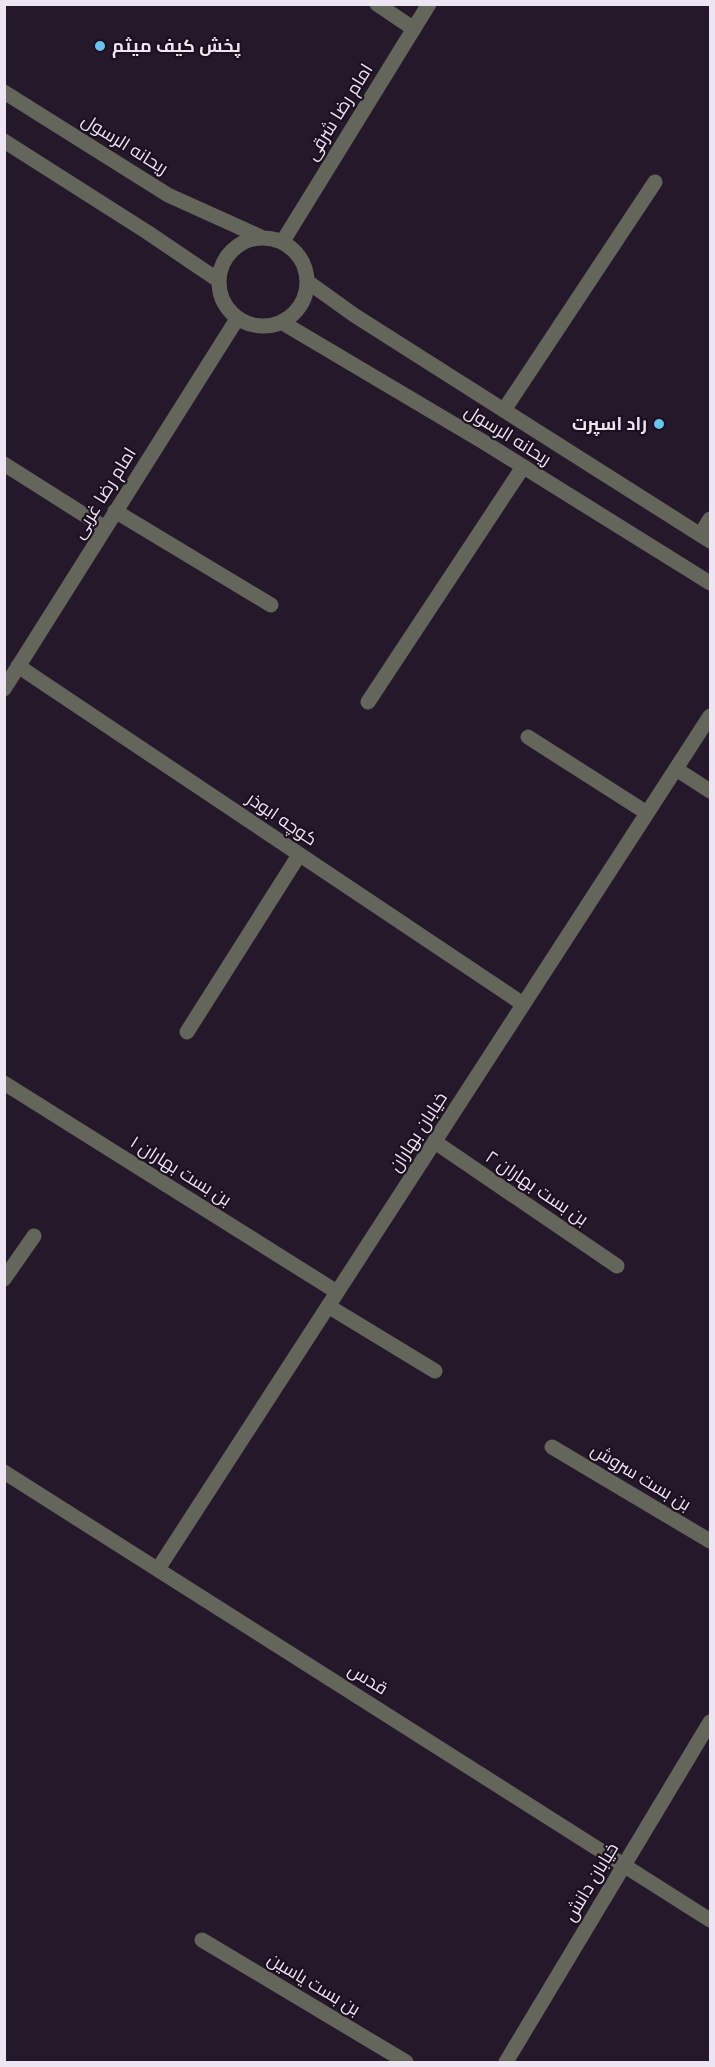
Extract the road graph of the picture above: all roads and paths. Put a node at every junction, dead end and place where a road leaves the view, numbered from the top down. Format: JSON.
{"nodes":[{"id":1,"x":377,"y":4,"type":"edge"},
{"id":2,"x":429,"y":4,"type":"edge"},
{"id":3,"x":414,"y":29,"type":"junction"},
{"id":4,"x":4,"y":92,"type":"edge"},
{"id":5,"x":4,"y":141,"type":"edge"},
{"id":6,"x":655,"y":182,"type":"dead end"},
{"id":7,"x":261,"y":237,"type":"junction"},
{"id":8,"x":283,"y":241,"type":"junction"},
{"id":9,"x":218,"y":280,"type":"junction"},
{"id":10,"x":308,"y":282,"type":"junction"},
{"id":11,"x":237,"y":319,"type":"junction"},
{"id":12,"x":283,"y":323,"type":"junction"},
{"id":13,"x":504,"y":410,"type":"junction"},
{"id":14,"x":4,"y":464,"type":"edge"},
{"id":15,"x":523,"y":467,"type":"junction"},
{"id":16,"x":115,"y":511,"type":"junction"},
{"id":17,"x":711,"y":519,"type":"edge"},
{"id":18,"x":105,"y":528,"type":"junction"},
{"id":19,"x":705,"y":538,"type":"edge"},
{"id":20,"x":711,"y":583,"type":"edge"},
{"id":21,"x":271,"y":605,"type":"dead end"},
{"id":22,"x":18,"y":666,"type":"junction"},
{"id":23,"x":4,"y":689,"type":"edge"},
{"id":24,"x":368,"y":702,"type":"dead end"},
{"id":25,"x":711,"y":716,"type":"edge"},
{"id":26,"x":528,"y":737,"type":"dead end"},
{"id":27,"x":676,"y":769,"type":"junction"},
{"id":28,"x":711,"y":791,"type":"edge"},
{"id":29,"x":647,"y":813,"type":"junction"},
{"id":30,"x":299,"y":855,"type":"junction"},
{"id":31,"x":524,"y":1004,"type":"junction"},
{"id":32,"x":187,"y":1032,"type":"dead end"},
{"id":33,"x":4,"y":1083,"type":"edge"},
{"id":34,"x":435,"y":1142,"type":"junction"},
{"id":35,"x":34,"y":1236,"type":"dead end"},
{"id":36,"x":617,"y":1266,"type":"dead end"},
{"id":37,"x":4,"y":1279,"type":"edge"},
{"id":38,"x":337,"y":1292,"type":"junction"},
{"id":39,"x":328,"y":1306,"type":"junction"},
{"id":40,"x":435,"y":1371,"type":"dead end"},
{"id":41,"x":552,"y":1447,"type":"dead end"},
{"id":42,"x":4,"y":1472,"type":"edge"},
{"id":43,"x":711,"y":1540,"type":"edge"},
{"id":44,"x":158,"y":1569,"type":"junction"},
{"id":45,"x":711,"y":1722,"type":"edge"},
{"id":46,"x":624,"y":1864,"type":"junction"},
{"id":47,"x":711,"y":1920,"type":"edge"},
{"id":48,"x":202,"y":1940,"type":"dead end"},
{"id":49,"x":406,"y":2062,"type":"edge"},
{"id":50,"x":506,"y":2062,"type":"edge"}],
"edges":[{"from":1,"to":3,"type":"street"},
{"from":2,"to":3,"type":"street","name":"امام رضا شرقی"},
{"from":3,"to":8,"type":"street","name":"امام رضا شرقی"},
{"from":4,"to":7,"type":"street","name":"ریحانه الرسول"},
{"from":5,"to":9,"type":"street"},
{"from":6,"to":13,"type":"street"},
{"from":7,"to":8,"type":"street"},
{"from":7,"to":9,"type":"street"},
{"from":8,"to":10,"type":"street"},
{"from":9,"to":11,"type":"street"},
{"from":10,"to":12,"type":"street"},
{"from":10,"to":13,"type":"street","name":"ریحانه الرسول"},
{"from":11,"to":12,"type":"street"},
{"from":11,"to":16,"type":"street","name":"امام رضا غربی"},
{"from":12,"to":15,"type":"street","name":"ریحانه الرسول"},
{"from":13,"to":19,"type":"street","name":"ریحانه الرسول"},
{"from":14,"to":18,"type":"street"},
{"from":15,"to":20,"type":"street","name":"ریحانه الرسول"},
{"from":15,"to":24,"type":"street"},
{"from":16,"to":18,"type":"street","name":"امام رضا غربی"},
{"from":16,"to":21,"type":"street"},
{"from":17,"to":19,"type":"street"},
{"from":18,"to":22,"type":"street","name":"امام رضا غربی"},
{"from":22,"to":23,"type":"street","name":"امام رضا غربی"},
{"from":22,"to":30,"type":"street","name":"کوچه ابوذر"},
{"from":25,"to":27,"type":"street","name":"خیابان بهاران"},
{"from":26,"to":29,"type":"street"},
{"from":27,"to":28,"type":"street"},
{"from":27,"to":29,"type":"street","name":"خیابان بهاران"},
{"from":29,"to":31,"type":"street","name":"خیابان بهاران"},
{"from":30,"to":31,"type":"street","name":"کوچه ابوذر"},
{"from":30,"to":32,"type":"street"},
{"from":31,"to":34,"type":"street","name":"خیابان بهاران"},
{"from":33,"to":38,"type":"street","name":"بن بست بهاران ۱"},
{"from":34,"to":36,"type":"street","name":"بن بست بهاران ۲"},
{"from":34,"to":38,"type":"street","name":"خیابان بهاران"},
{"from":35,"to":37,"type":"street"},
{"from":38,"to":39,"type":"street","name":"خیابان بهاران"},
{"from":39,"to":40,"type":"street"},
{"from":39,"to":44,"type":"street","name":"خیابان بهاران"},
{"from":41,"to":43,"type":"street","name":"بن بست سروش"},
{"from":42,"to":44,"type":"street","name":"قدس"},
{"from":44,"to":46,"type":"street","name":"قدس"},
{"from":45,"to":46,"type":"street","name":"خیابان دانش"},
{"from":46,"to":47,"type":"street","name":"قدس"},
{"from":46,"to":50,"type":"street","name":"خیابان دانش"},
{"from":48,"to":49,"type":"street","name":"بن بست یاسین"}]}
